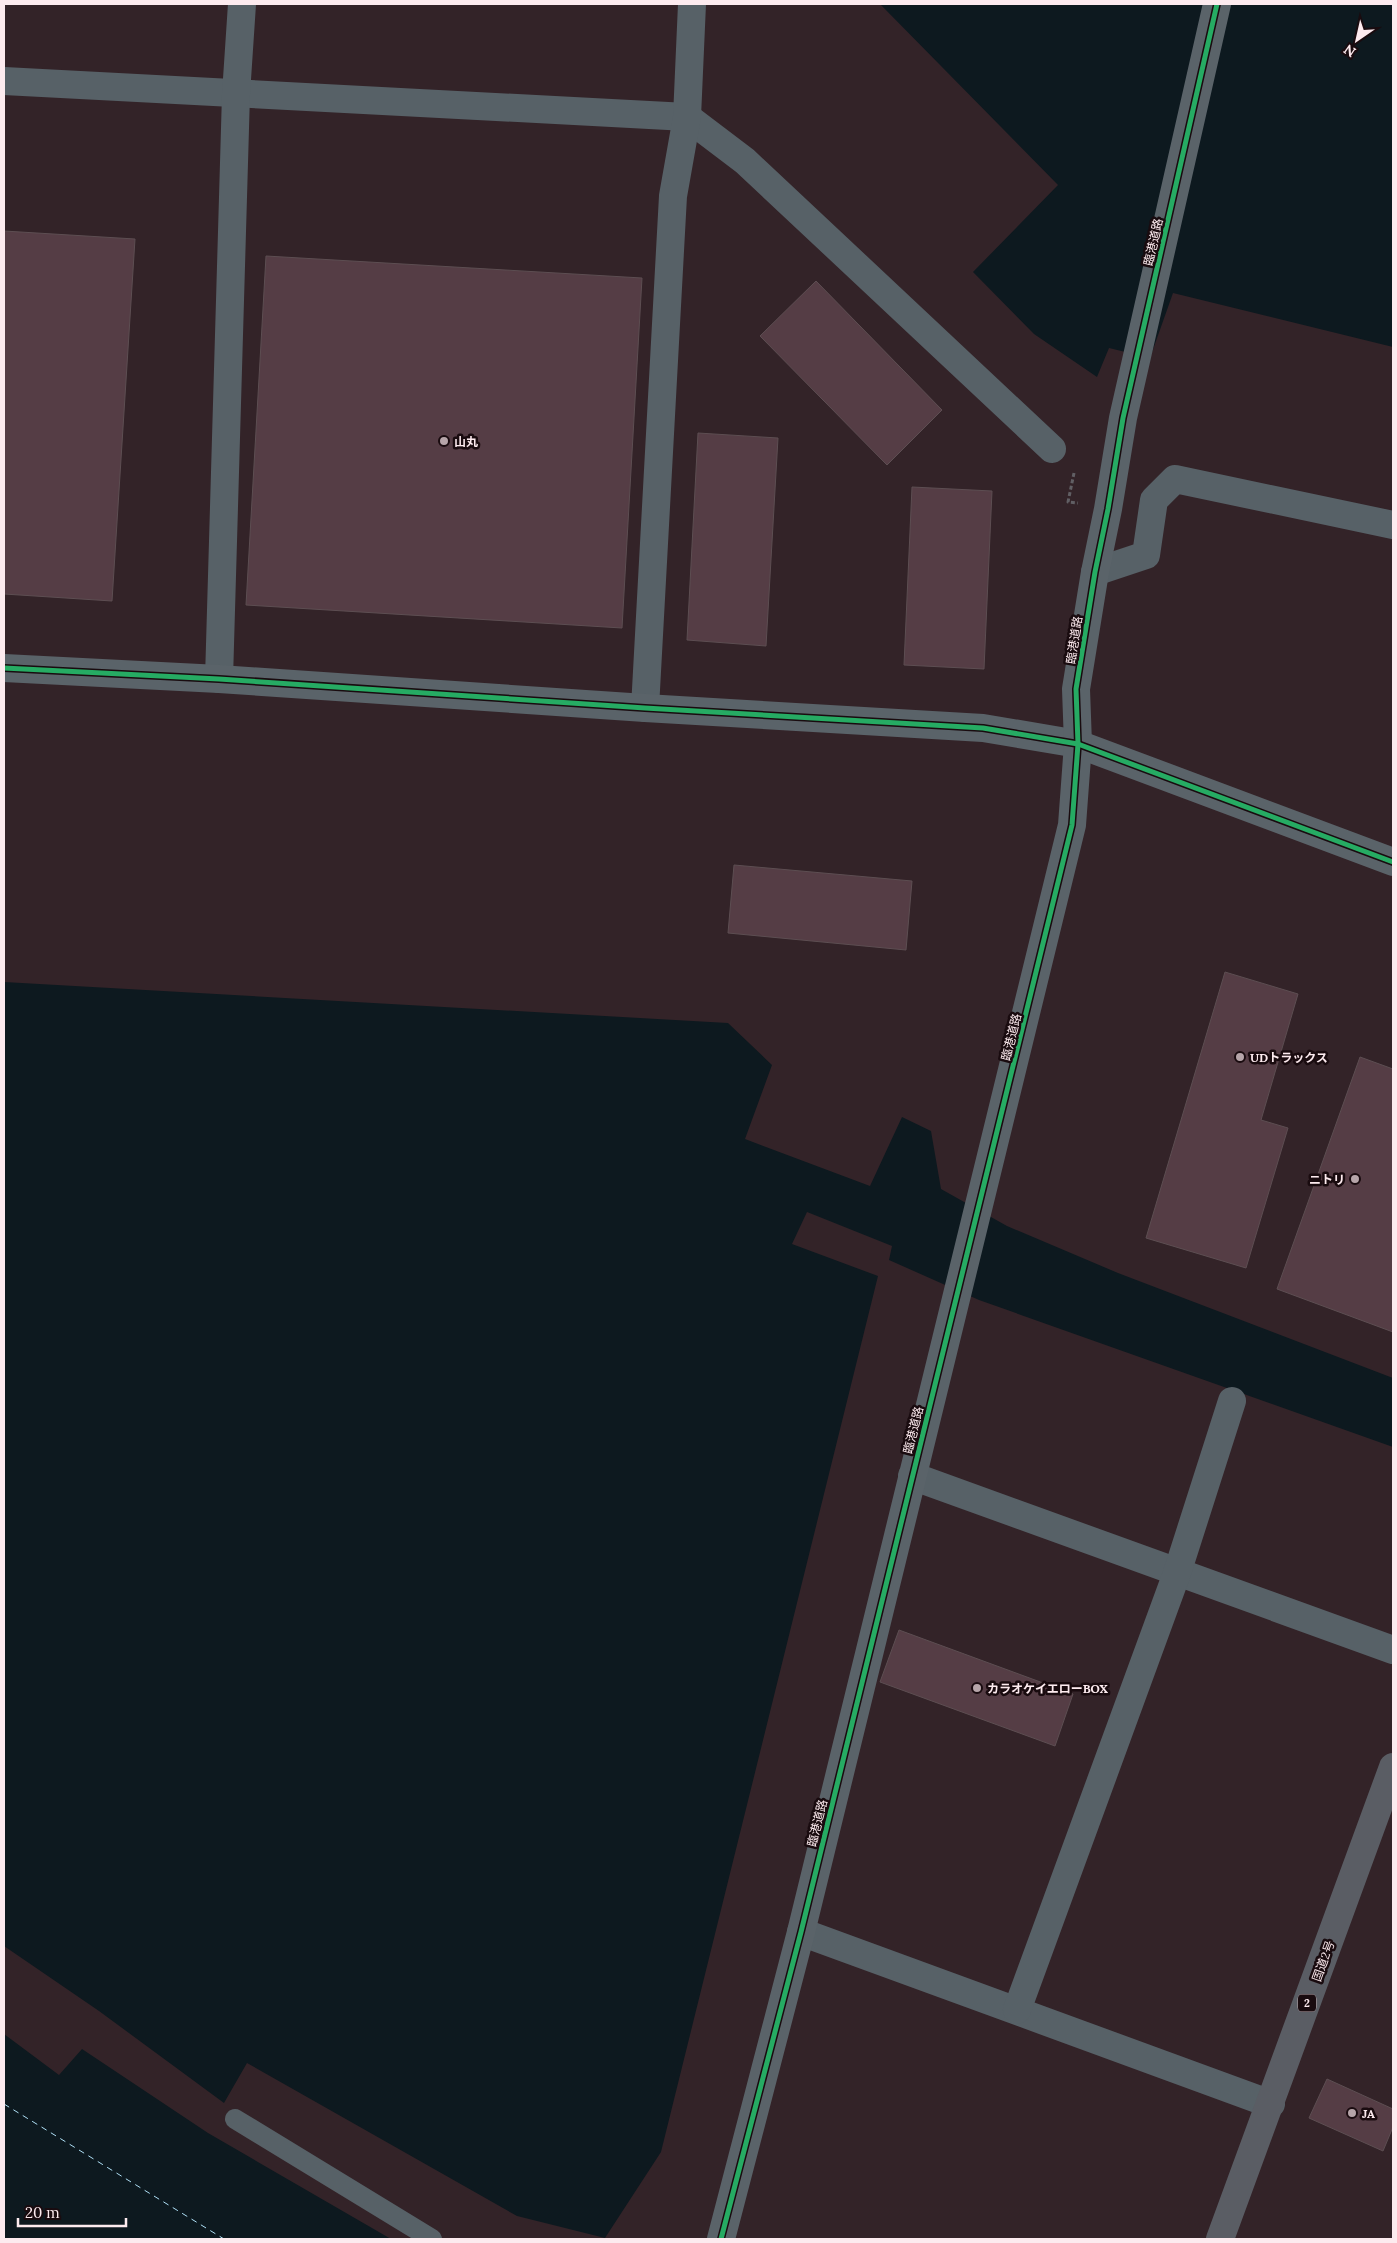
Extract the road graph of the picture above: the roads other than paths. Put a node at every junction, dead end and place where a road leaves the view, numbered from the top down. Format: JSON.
{"nodes":[{"id":1,"x":242,"y":4,"type":"edge"},
{"id":2,"x":692,"y":4,"type":"edge"},
{"id":3,"x":1217,"y":4,"type":"edge"},
{"id":4,"x":4,"y":81,"type":"edge"},
{"id":5,"x":236,"y":94,"type":"junction"},
{"id":6,"x":687,"y":117,"type":"junction"},
{"id":7,"x":1052,"y":449,"type":"road end"},
{"id":8,"x":1393,"y":525,"type":"edge"},
{"id":9,"x":1095,"y":572,"type":"junction"},
{"id":10,"x":4,"y":668,"type":"edge"},
{"id":11,"x":219,"y":679,"type":"junction"},
{"id":12,"x":645,"y":708,"type":"junction"},
{"id":13,"x":1078,"y":744,"type":"junction"},
{"id":14,"x":1393,"y":862,"type":"edge"},
{"id":15,"x":1232,"y":1401,"type":"dead end"},
{"id":16,"x":912,"y":1476,"type":"junction"},
{"id":17,"x":1177,"y":1572,"type":"junction"},
{"id":18,"x":1393,"y":1650,"type":"edge"},
{"id":19,"x":1393,"y":1767,"type":"edge"},
{"id":20,"x":801,"y":1932,"type":"junction"},
{"id":21,"x":1017,"y":2010,"type":"junction"},
{"id":22,"x":1271,"y":2104,"type":"junction"},
{"id":23,"x":236,"y":2119,"type":"dead end"},
{"id":24,"x":432,"y":2239,"type":"edge"},
{"id":25,"x":722,"y":2239,"type":"edge"},
{"id":26,"x":1220,"y":2239,"type":"edge"}],
"edges":[{"from":1,"to":5,"type":"street"},
{"from":2,"to":6,"type":"street"},
{"from":3,"to":9,"type":"street","name":"臨港道路"},
{"from":4,"to":5,"type":"street"},
{"from":5,"to":6,"type":"street"},
{"from":5,"to":11,"type":"street"},
{"from":6,"to":7,"type":"street"},
{"from":6,"to":12,"type":"street"},
{"from":8,"to":9,"type":"street"},
{"from":9,"to":13,"type":"street","name":"臨港道路"},
{"from":10,"to":11,"type":"street"},
{"from":11,"to":12,"type":"street"},
{"from":12,"to":13,"type":"street"},
{"from":13,"to":14,"type":"street"},
{"from":13,"to":16,"type":"street","name":"臨港道路"},
{"from":15,"to":17,"type":"street"},
{"from":16,"to":17,"type":"street"},
{"from":16,"to":20,"type":"street","name":"臨港道路"},
{"from":17,"to":18,"type":"street"},
{"from":17,"to":21,"type":"street"},
{"from":19,"to":22,"type":"highway","name":"国道2号","number":"2"},
{"from":20,"to":21,"type":"street"},
{"from":20,"to":25,"type":"street","name":"臨港道路"},
{"from":21,"to":22,"type":"street"},
{"from":22,"to":26,"type":"highway","name":"国道2号","number":"2"},
{"from":23,"to":24,"type":"lane"}]}
